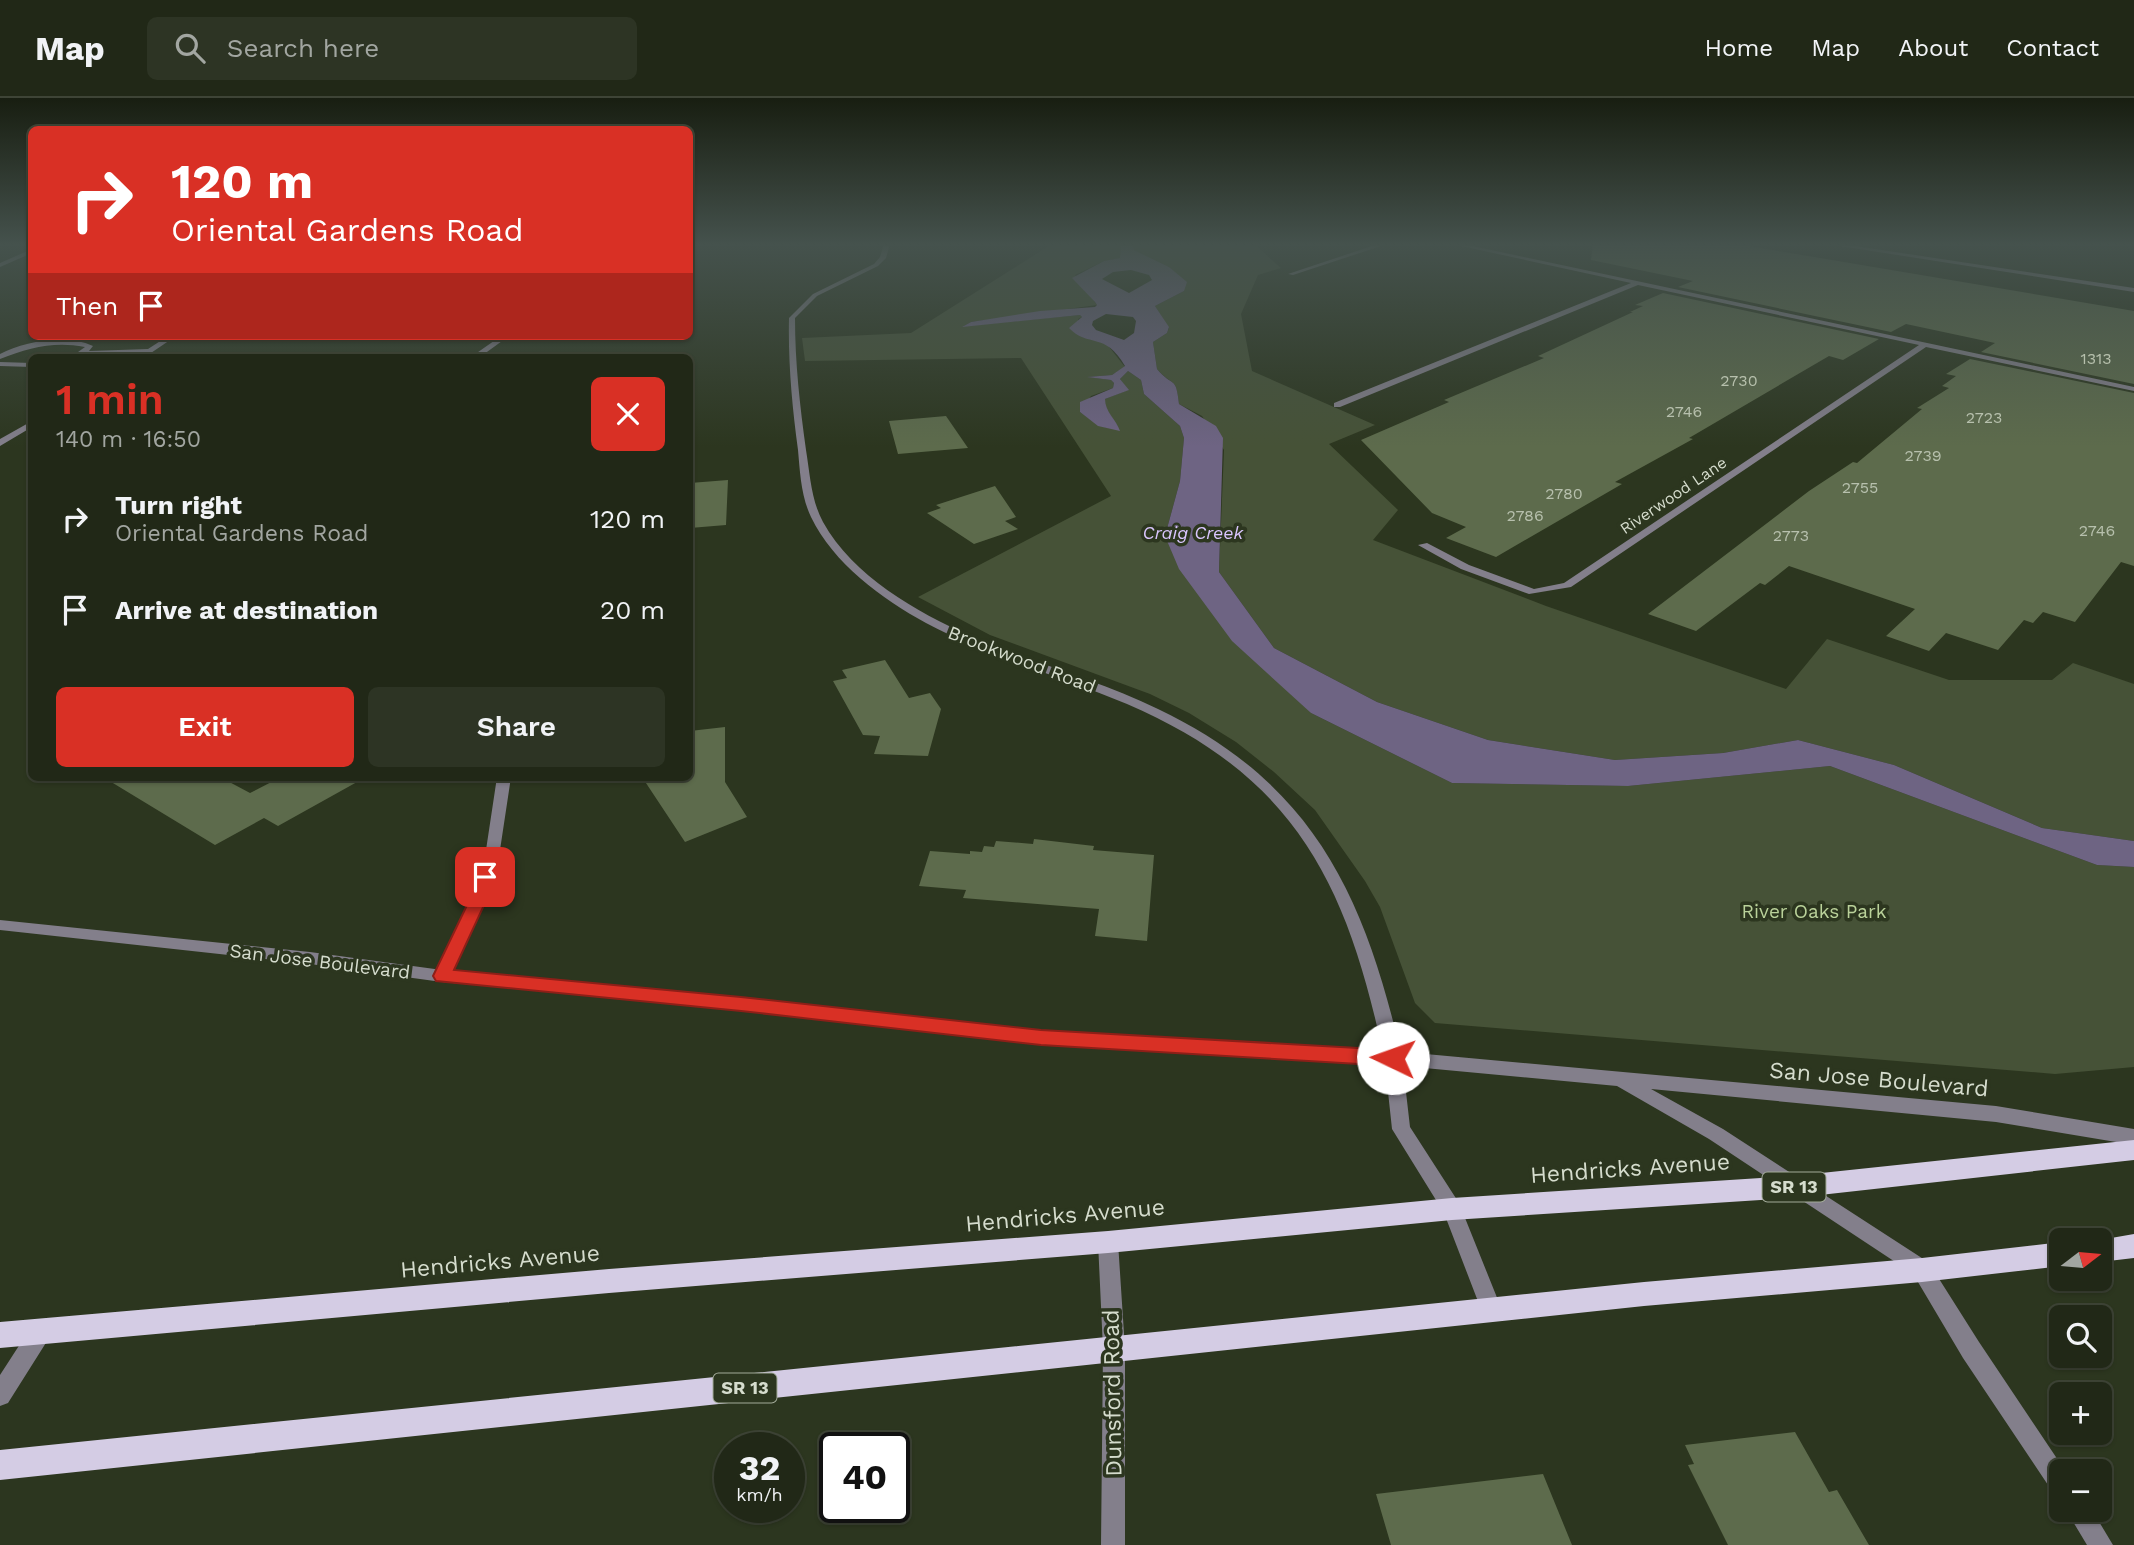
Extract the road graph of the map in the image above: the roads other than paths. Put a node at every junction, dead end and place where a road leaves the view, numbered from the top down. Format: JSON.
{"nodes":[{"id":1,"x":799,"y":312,"type":"edge"},
{"id":2,"x":1568,"y":312,"type":"edge"},
{"id":3,"x":1772,"y":312,"type":"edge"},
{"id":4,"x":167,"y":340,"type":"edge"},
{"id":5,"x":500,"y":340,"type":"edge"},
{"id":6,"x":1925,"y":344,"type":"junction"},
{"id":7,"x":150,"y":351,"type":"junction"},
{"id":8,"x":84,"y":353,"type":"joint"},
{"id":9,"x":145,"y":354,"type":"edge"},
{"id":10,"x":479,"y":354,"type":"edge"},
{"id":11,"x":0,"y":357,"type":"edge"},
{"id":12,"x":0,"y":365,"type":"edge"},
{"id":13,"x":28,"y":365,"type":"edge"},
{"id":14,"x":2134,"y":389,"type":"edge"},
{"id":15,"x":1337,"y":405,"type":"dead end"},
{"id":16,"x":28,"y":426,"type":"edge"},
{"id":17,"x":0,"y":443,"type":"edge"},
{"id":18,"x":1423,"y":545,"type":"dead end"},
{"id":19,"x":503,"y":781,"type":"edge"},
{"id":20,"x":0,"y":925,"type":"edge"},
{"id":21,"x":442,"y":976,"type":"junction"},
{"id":22,"x":1393,"y":1058,"type":"junction"},
{"id":23,"x":1619,"y":1080,"type":"junction"},
{"id":24,"x":2134,"y":1137,"type":"edge"},
{"id":25,"x":2134,"y":1150,"type":"edge"},
{"id":26,"x":1793,"y":1187,"type":"junction"},
{"id":27,"x":1452,"y":1209,"type":"junction"},
{"id":28,"x":1108,"y":1242,"type":"junction"},
{"id":29,"x":2134,"y":1246,"type":"edge"},
{"id":30,"x":2112,"y":1249,"type":"edge"},
{"id":31,"x":2049,"y":1255,"type":"edge"},
{"id":32,"x":1922,"y":1270,"type":"junction"},
{"id":33,"x":1491,"y":1310,"type":"junction"},
{"id":34,"x":41,"y":1331,"type":"junction"},
{"id":35,"x":0,"y":1335,"type":"edge"},
{"id":36,"x":1114,"y":1349,"type":"junction"},
{"id":37,"x":0,"y":1395,"type":"edge"},
{"id":38,"x":0,"y":1465,"type":"edge"},
{"id":39,"x":2049,"y":1467,"type":"edge"},
{"id":40,"x":2086,"y":1522,"type":"edge"},
{"id":41,"x":1112,"y":1545,"type":"edge"},
{"id":42,"x":2101,"y":1545,"type":"edge"}],
"edges":[{"from":1,"to":22,"type":"street","name":"Brookwood Road"},
{"from":2,"to":15,"type":"street"},
{"from":3,"to":6,"type":"street"},
{"from":4,"to":7,"type":"street"},
{"from":5,"to":10,"type":"street"},
{"from":6,"to":14,"type":"street"},
{"from":6,"to":18,"type":"street","name":"Riverwood Lane"},
{"from":7,"to":8,"type":"street"},
{"from":7,"to":9,"type":"street"},
{"from":8,"to":11,"type":"street"},
{"from":12,"to":13,"type":"street"},
{"from":16,"to":17,"type":"street"},
{"from":19,"to":21,"type":"street"},
{"from":20,"to":21,"type":"street","name":"San Jose Boulevard"},
{"from":21,"to":22,"type":"street","name":"San Jose Boulevard"},
{"from":22,"to":23,"type":"street","name":"San Jose Boulevard"},
{"from":22,"to":27,"type":"street"},
{"from":23,"to":24,"type":"street","name":"San Jose Boulevard"},
{"from":23,"to":26,"type":"street","name":"San Jose Boulevard"},
{"from":25,"to":26,"type":"main road","name":"Hendricks Avenue","number":"SR 13"},
{"from":26,"to":27,"type":"main road","name":"Hendricks Avenue","number":"SR 13"},
{"from":26,"to":32,"type":"street","name":"San Jose Boulevard"},
{"from":27,"to":28,"type":"main road","name":"Hendricks Avenue","number":"SR 13"},
{"from":27,"to":33,"type":"street"},
{"from":28,"to":34,"type":"main road","name":"Hendricks Avenue","number":"SR 13"},
{"from":28,"to":36,"type":"street","name":"Dunsford Road"},
{"from":29,"to":30,"type":"main road"},
{"from":31,"to":32,"type":"main road","number":"SR 13"},
{"from":32,"to":33,"type":"main road","number":"SR 13"},
{"from":32,"to":39,"type":"street"},
{"from":33,"to":36,"type":"main road","number":"SR 13"},
{"from":34,"to":35,"type":"main road","name":"Hendricks Avenue","number":"SR 13"},
{"from":34,"to":37,"type":"street"},
{"from":36,"to":38,"type":"main road","number":"SR 13"},
{"from":36,"to":41,"type":"street","name":"Dunsford Road"},
{"from":40,"to":42,"type":"street"}]}
